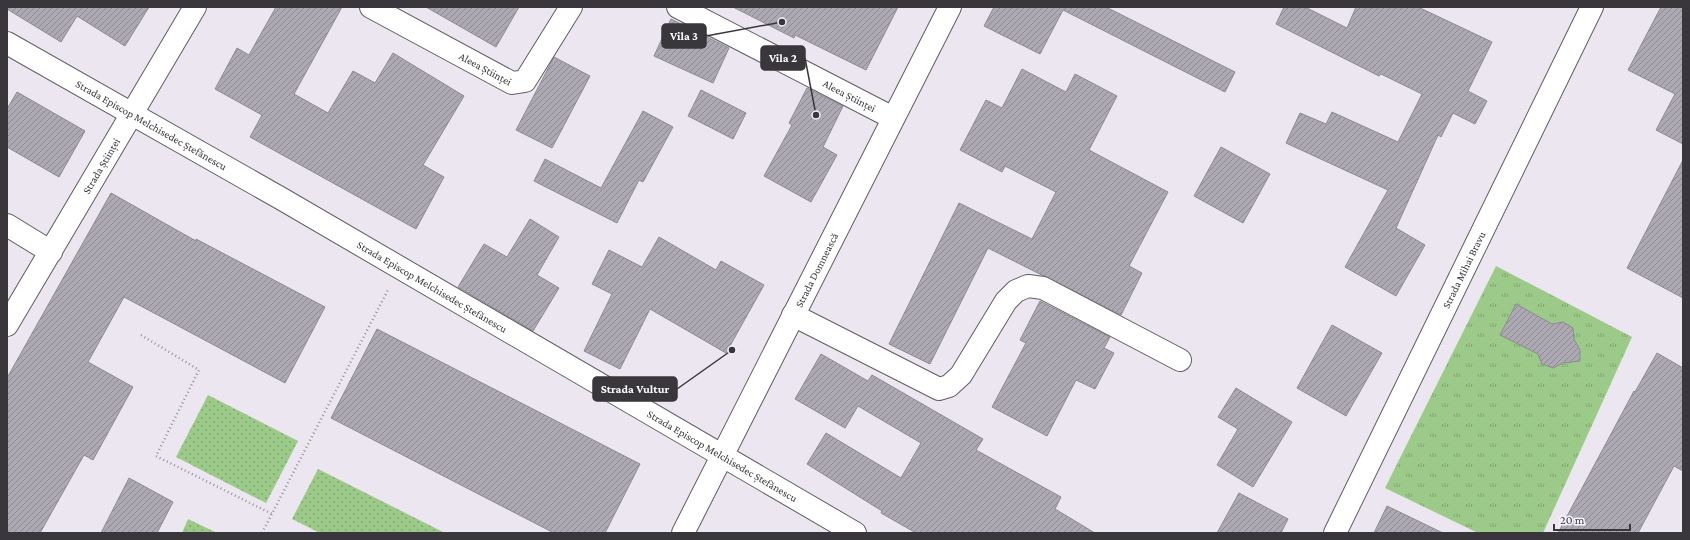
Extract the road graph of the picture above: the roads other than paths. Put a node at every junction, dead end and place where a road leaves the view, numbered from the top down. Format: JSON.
{"nodes":[{"id":1,"x":195,"y":7,"type":"edge"},
{"id":2,"x":371,"y":7,"type":"edge"},
{"id":3,"x":571,"y":7,"type":"edge"},
{"id":4,"x":678,"y":7,"type":"edge"},
{"id":5,"x":950,"y":7,"type":"edge"},
{"id":6,"x":1592,"y":7,"type":"edge"},
{"id":7,"x":7,"y":43,"type":"edge"},
{"id":8,"x":132,"y":113,"type":"junction"},
{"id":9,"x":894,"y":118,"type":"junction"},
{"id":10,"x":7,"y":225,"type":"edge"},
{"id":11,"x":51,"y":252,"type":"junction"},
{"id":12,"x":794,"y":315,"type":"junction"},
{"id":13,"x":7,"y":325,"type":"edge"},
{"id":14,"x":1180,"y":360,"type":"dead end"},
{"id":15,"x":722,"y":455,"type":"junction"},
{"id":16,"x":683,"y":533,"type":"edge"},
{"id":17,"x":855,"y":533,"type":"edge"},
{"id":18,"x":1336,"y":533,"type":"edge"}],
"edges":[{"from":1,"to":8,"type":"street","name":"Strada Științei"},
{"from":2,"to":3,"type":"street","name":"Aleea Științei"},
{"from":4,"to":9,"type":"street","name":"Aleea Științei"},
{"from":5,"to":9,"type":"street","name":"Strada Domnească"},
{"from":6,"to":18,"type":"street","name":"Strada Mihai Bravu"},
{"from":7,"to":8,"type":"street","name":"Strada Episcop Melchisedec Ștefănescu"},
{"from":8,"to":11,"type":"street","name":"Strada Științei"},
{"from":8,"to":15,"type":"street","name":"Strada Episcop Melchisedec Ștefănescu"},
{"from":9,"to":12,"type":"street","name":"Strada Domnească"},
{"from":10,"to":11,"type":"street"},
{"from":11,"to":13,"type":"street","name":"Strada Științei"},
{"from":12,"to":14,"type":"street"},
{"from":12,"to":15,"type":"street","name":"Strada Domnească"},
{"from":15,"to":16,"type":"street","name":"Strada Domnească"},
{"from":15,"to":17,"type":"street","name":"Strada Episcop Melchisedec Ștefănescu"}]}
